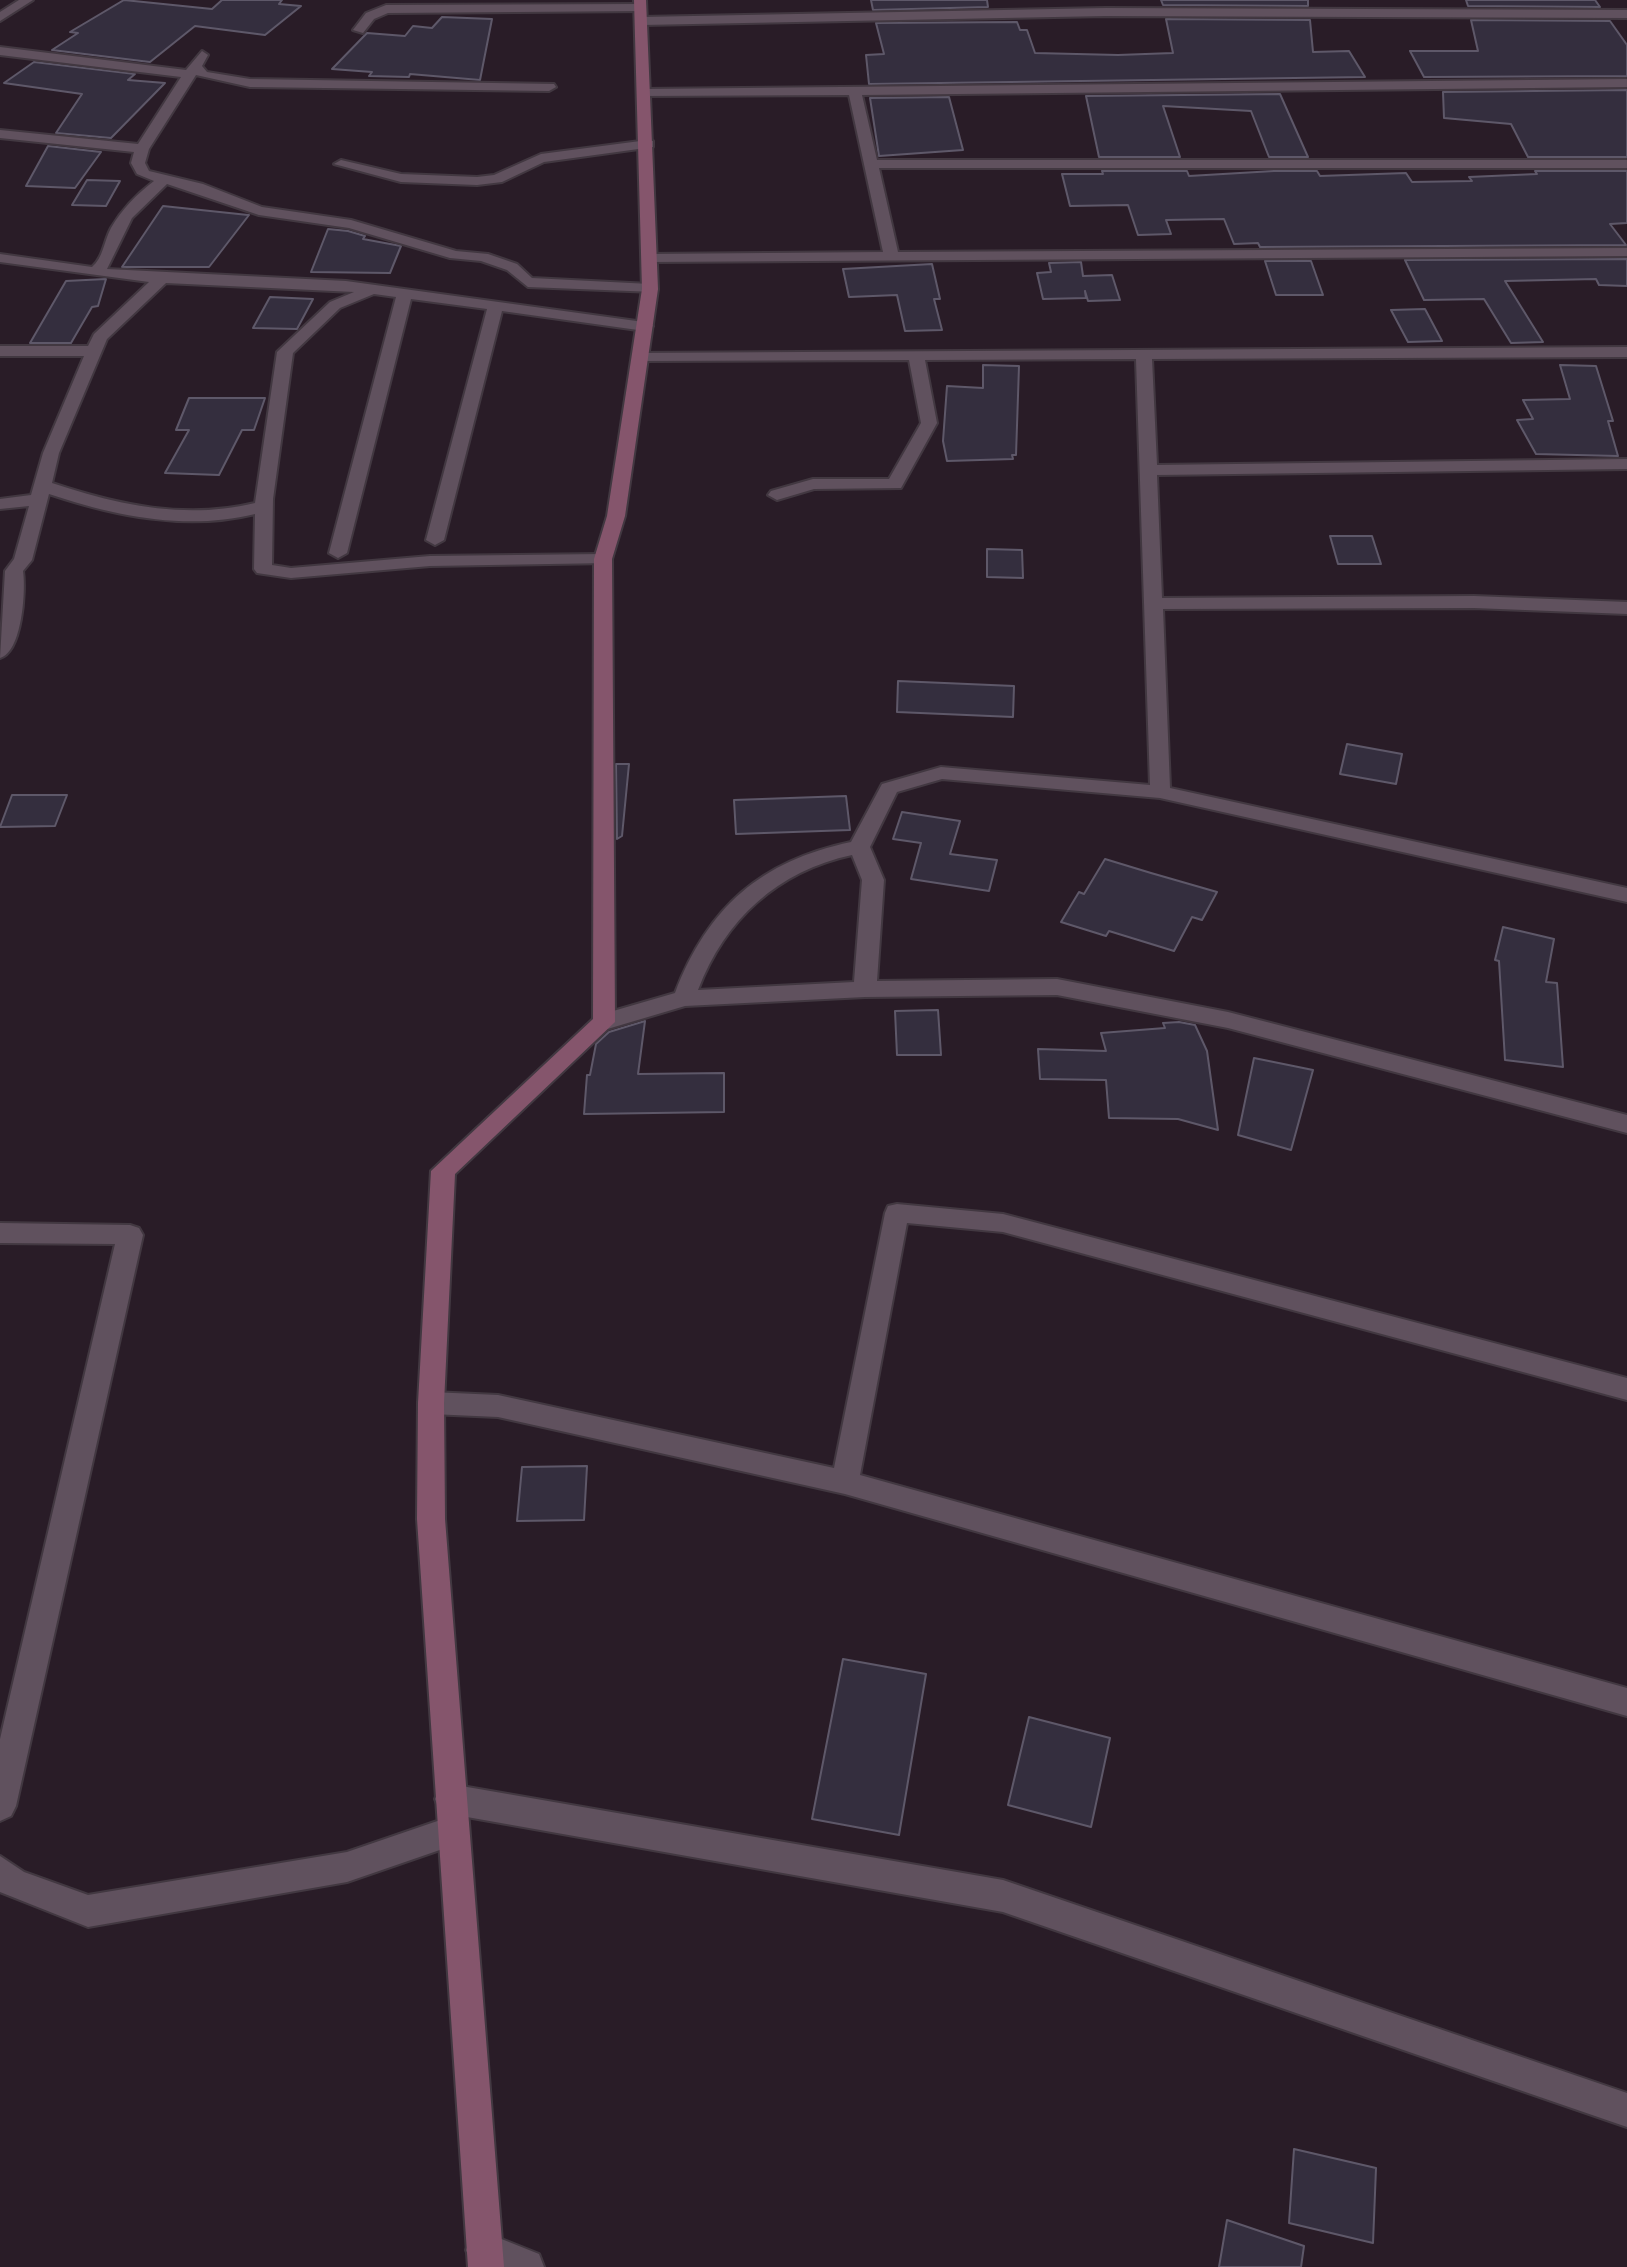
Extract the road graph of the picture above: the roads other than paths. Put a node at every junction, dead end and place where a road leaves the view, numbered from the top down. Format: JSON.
{"nodes":[{"id":1,"x":27,"y":0,"type":"edge"},
{"id":2,"x":1231,"y":6,"type":"edge"},
{"id":3,"x":641,"y":10,"type":"edge"},
{"id":4,"x":1627,"y":14,"type":"edge"},
{"id":5,"x":0,"y":17,"type":"edge"},
{"id":6,"x":359,"y":30,"type":"dead end"},
{"id":7,"x":0,"y":51,"type":"edge"},
{"id":8,"x":195,"y":65,"type":"junction"},
{"id":9,"x":1627,"y":83,"type":"edge"},
{"id":10,"x":549,"y":87,"type":"dead end"},
{"id":11,"x":855,"y":91,"type":"junction"},
{"id":12,"x":645,"y":93,"type":"junction"},
{"id":13,"x":0,"y":134,"type":"edge"},
{"id":14,"x":648,"y":144,"type":"junction"},
{"id":15,"x":142,"y":149,"type":"junction"},
{"id":16,"x":341,"y":164,"type":"dead end"},
{"id":17,"x":871,"y":164,"type":"junction"},
{"id":18,"x":1627,"y":164,"type":"edge"},
{"id":19,"x":163,"y":180,"type":"junction"},
{"id":20,"x":1627,"y":252,"type":"edge"},
{"id":21,"x":891,"y":255,"type":"junction"},
{"id":22,"x":0,"y":258,"type":"edge"},
{"id":23,"x":650,"y":258,"type":"junction"},
{"id":24,"x":95,"y":272,"type":"junction"},
{"id":25,"x":162,"y":278,"type":"junction"},
{"id":26,"x":374,"y":289,"type":"junction"},
{"id":27,"x":650,"y":289,"type":"junction"},
{"id":28,"x":405,"y":293,"type":"junction"},
{"id":29,"x":496,"y":305,"type":"junction"},
{"id":30,"x":645,"y":326,"type":"junction"},
{"id":31,"x":0,"y":351,"type":"edge"},
{"id":32,"x":94,"y":351,"type":"junction"},
{"id":33,"x":1627,"y":352,"type":"edge"},
{"id":34,"x":642,"y":356,"type":"junction"},
{"id":35,"x":916,"y":356,"type":"junction"},
{"id":36,"x":1144,"y":356,"type":"junction"},
{"id":37,"x":1627,"y":464,"type":"edge"},
{"id":38,"x":1147,"y":470,"type":"junction"},
{"id":39,"x":41,"y":492,"type":"junction"},
{"id":40,"x":777,"y":495,"type":"dead end"},
{"id":41,"x":0,"y":504,"type":"edge"},
{"id":42,"x":264,"y":506,"type":"junction"},
{"id":43,"x":435,"y":540,"type":"dead end"},
{"id":44,"x":338,"y":553,"type":"dead end"},
{"id":45,"x":603,"y":559,"type":"junction"},
{"id":46,"x":1155,"y":604,"type":"junction"},
{"id":47,"x":1627,"y":608,"type":"edge"},
{"id":48,"x":0,"y":652,"type":"edge"},
{"id":49,"x":1160,"y":792,"type":"junction"},
{"id":50,"x":859,"y":847,"type":"junction"},
{"id":51,"x":1627,"y":895,"type":"edge"},
{"id":52,"x":865,"y":989,"type":"junction"},
{"id":53,"x":684,"y":998,"type":"junction"},
{"id":54,"x":604,"y":1022,"type":"junction"},
{"id":55,"x":1627,"y":1124,"type":"edge"},
{"id":56,"x":0,"y":1233,"type":"edge"},
{"id":57,"x":1627,"y":1389,"type":"edge"},
{"id":58,"x":431,"y":1403,"type":"junction"},
{"id":59,"x":845,"y":1482,"type":"junction"},
{"id":60,"x":1627,"y":1702,"type":"edge"},
{"id":61,"x":0,"y":1806,"type":"edge"},
{"id":62,"x":451,"y":1815,"type":"junction"},
{"id":63,"x":0,"y":1871,"type":"edge"},
{"id":64,"x":1627,"y":2110,"type":"edge"},
{"id":65,"x":485,"y":2258,"type":"edge"},
{"id":66,"x":526,"y":2267,"type":"edge"}],
"edges":[{"from":1,"to":5,"type":"street"},
{"from":2,"to":3,"type":"street"},
{"from":2,"to":4,"type":"street"},
{"from":3,"to":6,"type":"street"},
{"from":3,"to":12,"type":"street"},
{"from":7,"to":8,"type":"street"},
{"from":8,"to":10,"type":"street"},
{"from":8,"to":15,"type":"street"},
{"from":9,"to":11,"type":"street"},
{"from":11,"to":12,"type":"street"},
{"from":11,"to":17,"type":"street"},
{"from":12,"to":14,"type":"street"},
{"from":13,"to":15,"type":"street"},
{"from":14,"to":16,"type":"street"},
{"from":14,"to":23,"type":"street"},
{"from":15,"to":19,"type":"street"},
{"from":17,"to":18,"type":"street"},
{"from":17,"to":21,"type":"street"},
{"from":19,"to":24,"type":"street"},
{"from":19,"to":27,"type":"street"},
{"from":20,"to":21,"type":"street"},
{"from":21,"to":23,"type":"street"},
{"from":22,"to":24,"type":"street"},
{"from":23,"to":27,"type":"street"},
{"from":24,"to":25,"type":"street"},
{"from":25,"to":26,"type":"street"},
{"from":25,"to":32,"type":"street"},
{"from":26,"to":28,"type":"street"},
{"from":26,"to":42,"type":"street"},
{"from":27,"to":30,"type":"street"},
{"from":28,"to":29,"type":"street"},
{"from":28,"to":44,"type":"street"},
{"from":29,"to":30,"type":"street"},
{"from":29,"to":43,"type":"street"},
{"from":30,"to":34,"type":"street"},
{"from":31,"to":32,"type":"street"},
{"from":32,"to":39,"type":"street"},
{"from":33,"to":36,"type":"street"},
{"from":34,"to":35,"type":"street"},
{"from":34,"to":45,"type":"street"},
{"from":35,"to":36,"type":"street"},
{"from":35,"to":40,"type":"street"},
{"from":36,"to":38,"type":"street"},
{"from":37,"to":38,"type":"street"},
{"from":38,"to":46,"type":"street"},
{"from":39,"to":41,"type":"street"},
{"from":39,"to":42,"type":"street"},
{"from":39,"to":48,"type":"street"},
{"from":42,"to":45,"type":"street"},
{"from":45,"to":54,"type":"street"},
{"from":46,"to":47,"type":"street"},
{"from":46,"to":49,"type":"street"},
{"from":49,"to":50,"type":"street"},
{"from":49,"to":51,"type":"street"},
{"from":50,"to":52,"type":"street"},
{"from":50,"to":53,"type":"street"},
{"from":52,"to":53,"type":"street"},
{"from":52,"to":55,"type":"street"},
{"from":53,"to":54,"type":"street"},
{"from":54,"to":58,"type":"street"},
{"from":56,"to":61,"type":"street"},
{"from":57,"to":59,"type":"street"},
{"from":58,"to":59,"type":"street"},
{"from":58,"to":62,"type":"street"},
{"from":59,"to":60,"type":"street"},
{"from":62,"to":63,"type":"street"},
{"from":62,"to":64,"type":"street"},
{"from":62,"to":65,"type":"street"},
{"from":65,"to":66,"type":"street"}]}
